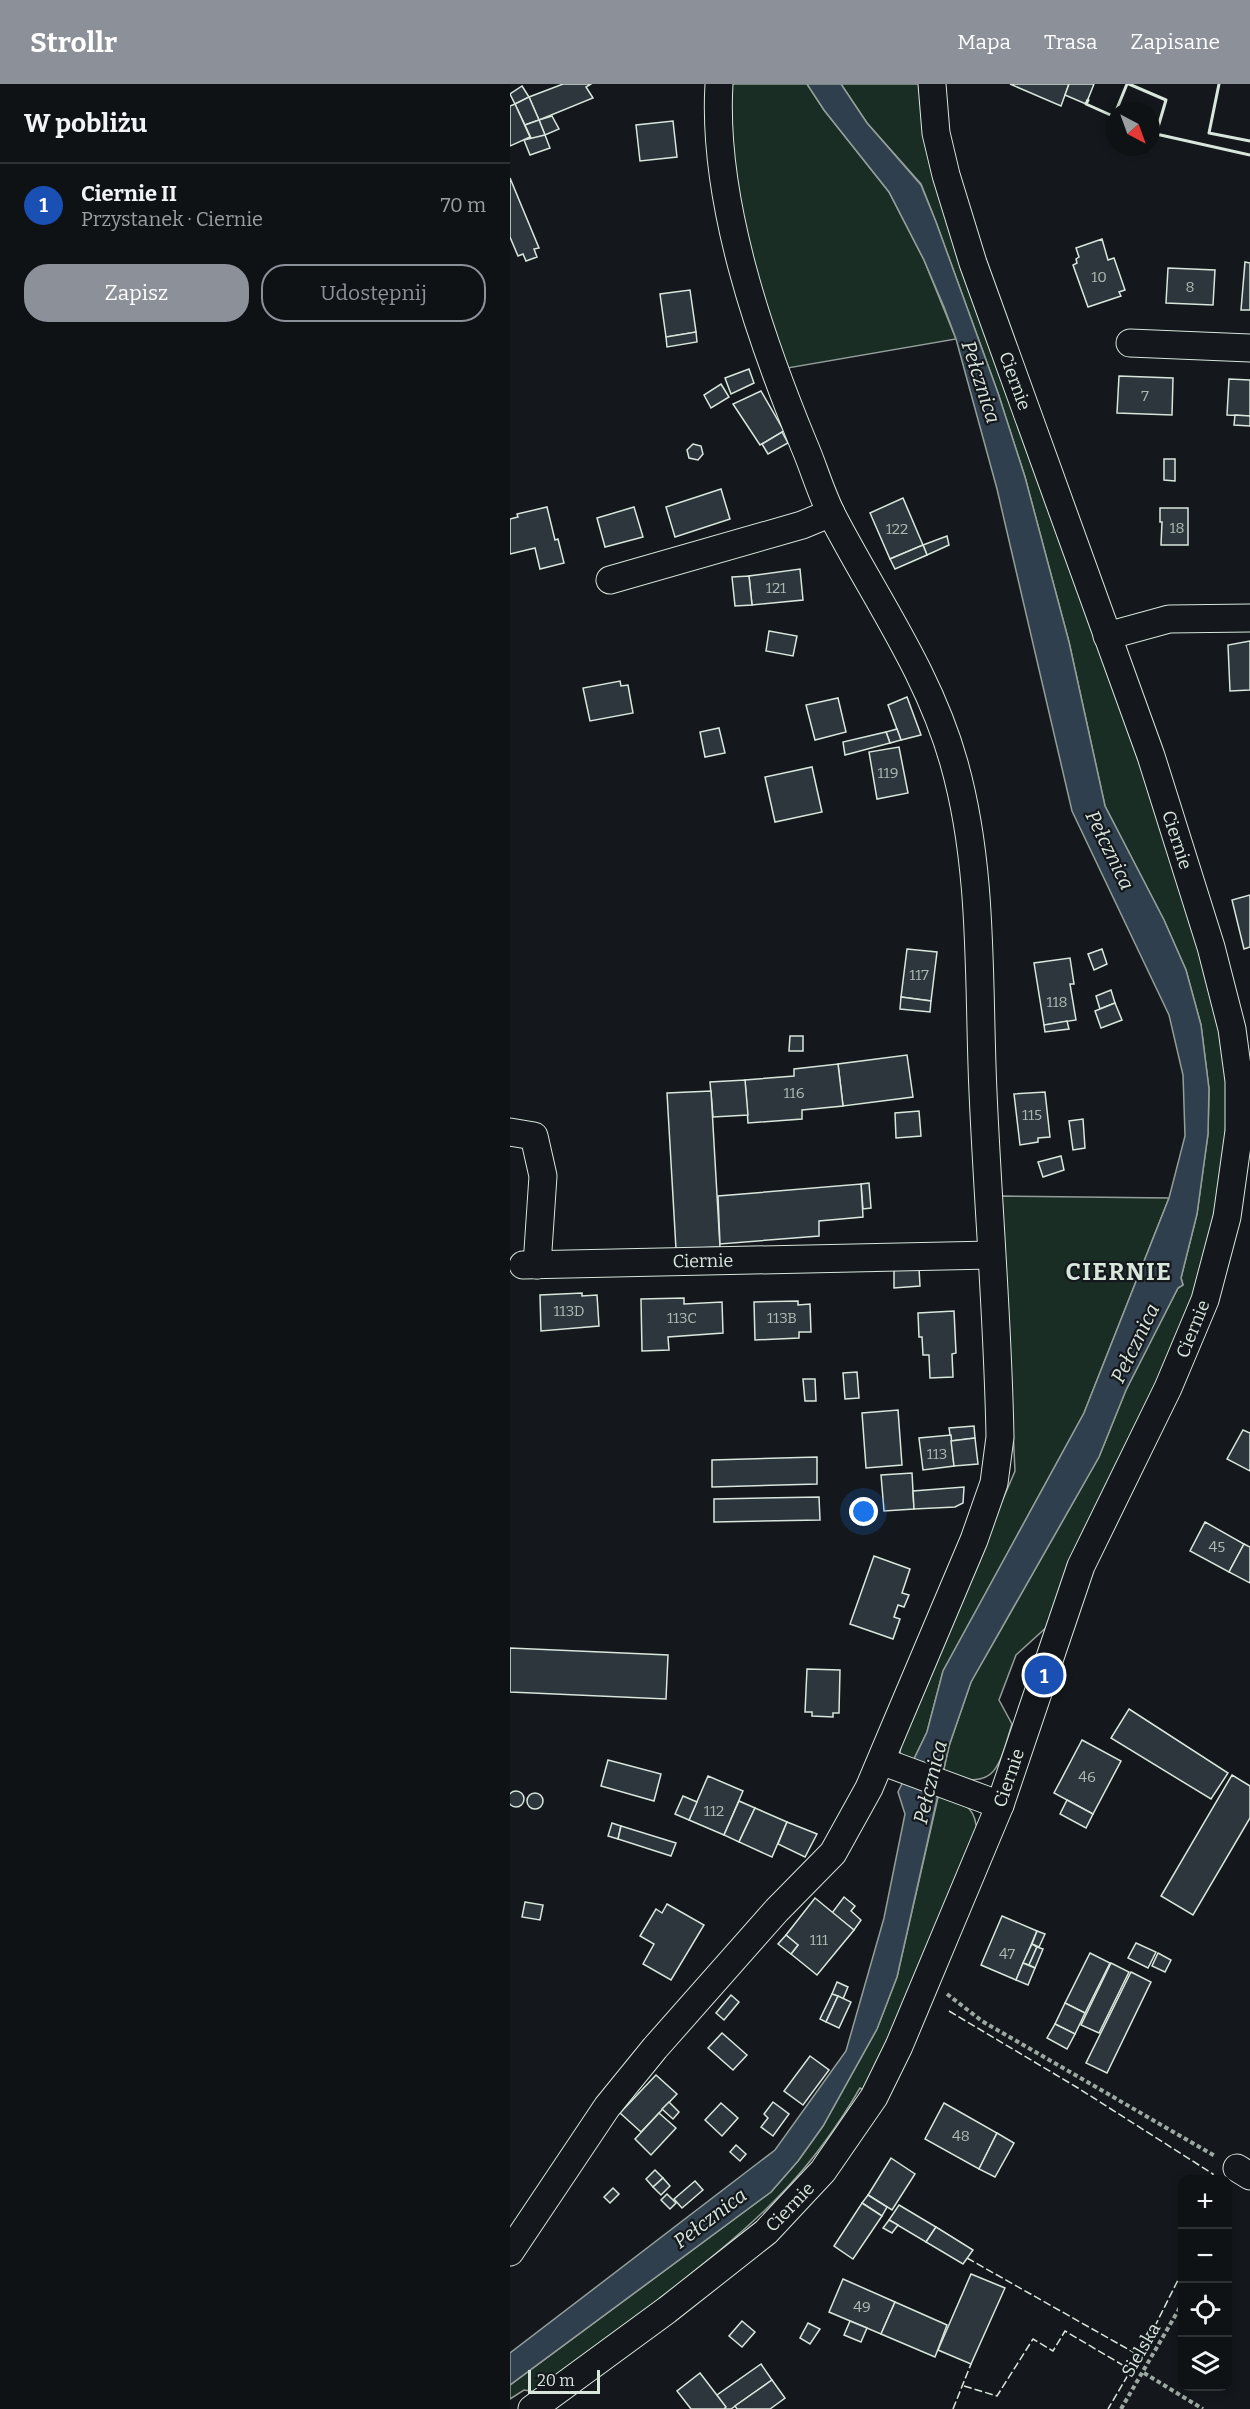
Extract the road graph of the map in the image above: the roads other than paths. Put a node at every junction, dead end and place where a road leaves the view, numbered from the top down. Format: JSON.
{"nodes":[{"id":1,"x":719,"y":84,"type":"edge"},
{"id":2,"x":932,"y":84,"type":"edge"},
{"id":3,"x":1130,"y":343,"type":"dead end"},
{"id":4,"x":1250,"y":348,"type":"edge"},
{"id":5,"x":831,"y":513,"type":"junction"},
{"id":6,"x":610,"y":580,"type":"dead end"},
{"id":7,"x":1250,"y":618,"type":"edge"},
{"id":8,"x":1107,"y":636,"type":"junction"},
{"id":9,"x":1243,"y":1057,"type":"edge"},
{"id":10,"x":510,"y":1132,"type":"edge"},
{"id":11,"x":992,"y":1255,"type":"junction"},
{"id":12,"x":893,"y":1766,"type":"junction"},
{"id":13,"x":1000,"y":1805,"type":"junction"},
{"id":14,"x":510,"y":2252,"type":"edge"},
{"id":15,"x":532,"y":2409,"type":"edge"}],
"edges":[{"from":1,"to":5,"type":"street"},
{"from":2,"to":8,"type":"street","name":"Ciernie"},
{"from":3,"to":4,"type":"street"},
{"from":5,"to":6,"type":"street"},
{"from":5,"to":11,"type":"street"},
{"from":7,"to":8,"type":"street"},
{"from":8,"to":9,"type":"street","name":"Ciernie"},
{"from":9,"to":13,"type":"street","name":"Ciernie"},
{"from":10,"to":11,"type":"street","name":"Ciernie"},
{"from":11,"to":12,"type":"street"},
{"from":12,"to":13,"type":"street"},
{"from":12,"to":14,"type":"street"},
{"from":13,"to":15,"type":"street","name":"Ciernie"}]}
